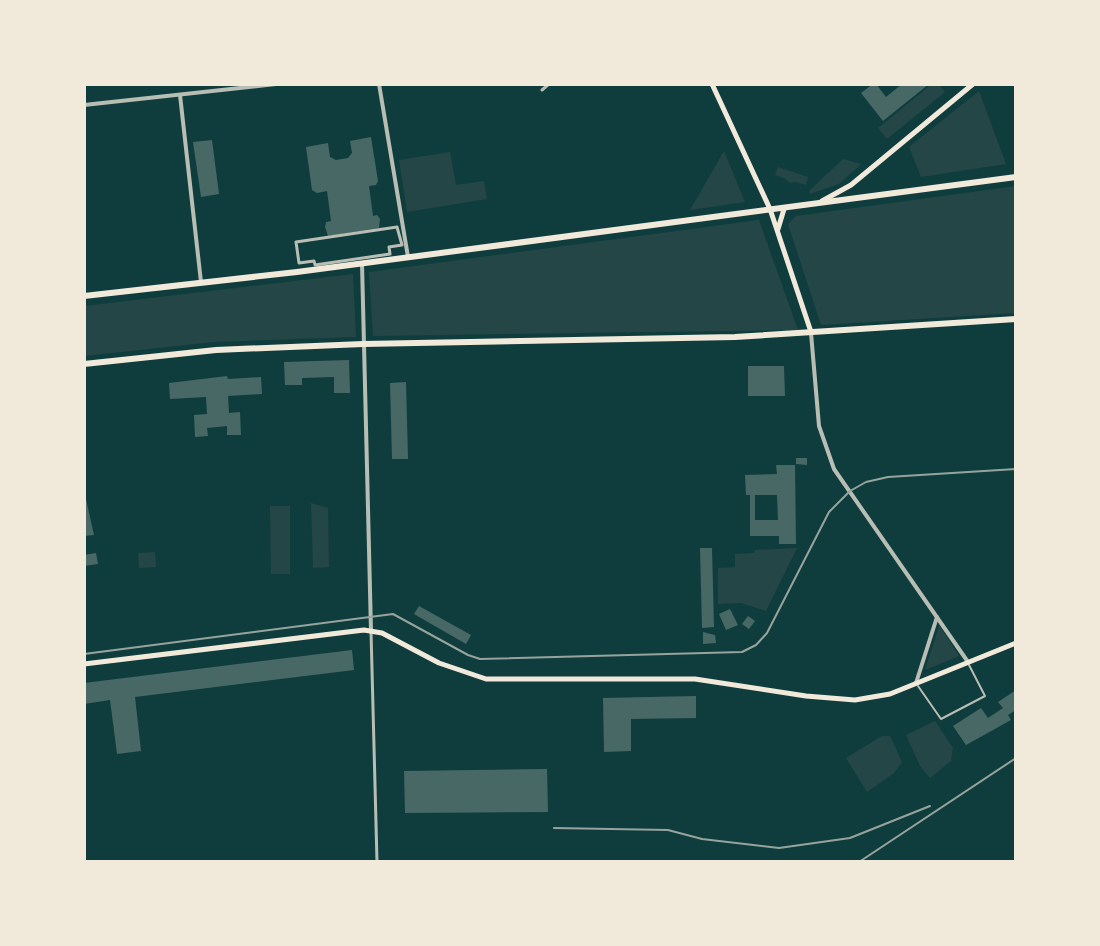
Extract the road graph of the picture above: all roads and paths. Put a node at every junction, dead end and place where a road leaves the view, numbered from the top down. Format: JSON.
{"nodes":[{"id":1,"x":276,"y":84,"type":"edge"},
{"id":2,"x":379,"y":84,"type":"edge"},
{"id":3,"x":549,"y":84,"type":"edge"},
{"id":4,"x":712,"y":84,"type":"edge"},
{"id":5,"x":973,"y":84,"type":"edge"},
{"id":6,"x":542,"y":90,"type":"dead end"},
{"id":7,"x":180,"y":95,"type":"junction"},
{"id":8,"x":84,"y":105,"type":"edge"},
{"id":9,"x":1016,"y":177,"type":"edge"},
{"id":10,"x":821,"y":201,"type":"junction"},
{"id":11,"x":787,"y":206,"type":"junction"},
{"id":12,"x":770,"y":209,"type":"junction"},
{"id":13,"x":397,"y":227,"type":"joint"},
{"id":14,"x":778,"y":230,"type":"junction"},
{"id":15,"x":408,"y":257,"type":"junction"},
{"id":16,"x":362,"y":263,"type":"junction"},
{"id":17,"x":201,"y":282,"type":"junction"},
{"id":18,"x":84,"y":296,"type":"edge"},
{"id":19,"x":1016,"y":319,"type":"edge"},
{"id":20,"x":811,"y":332,"type":"junction"},
{"id":21,"x":363,"y":344,"type":"junction"},
{"id":22,"x":84,"y":364,"type":"edge"},
{"id":23,"x":937,"y":617,"type":"junction"},
{"id":24,"x":371,"y":631,"type":"junction"},
{"id":25,"x":1016,"y":643,"type":"edge"},
{"id":26,"x":968,"y":662,"type":"junction"},
{"id":27,"x":84,"y":664,"type":"edge"},
{"id":28,"x":916,"y":683,"type":"junction"},
{"id":29,"x":377,"y":862,"type":"edge"}],
"edges":[{"from":1,"to":7,"type":"street"},
{"from":2,"to":15,"type":"street"},
{"from":3,"to":6,"type":"street"},
{"from":4,"to":12,"type":"main road"},
{"from":5,"to":10,"type":"main road"},
{"from":7,"to":8,"type":"street"},
{"from":7,"to":17,"type":"street"},
{"from":9,"to":10,"type":"main road"},
{"from":10,"to":11,"type":"main road"},
{"from":11,"to":12,"type":"main road"},
{"from":11,"to":14,"type":"main road"},
{"from":12,"to":14,"type":"main road"},
{"from":12,"to":15,"type":"main road"},
{"from":13,"to":13,"type":"street"},
{"from":14,"to":20,"type":"main road"},
{"from":15,"to":16,"type":"main road"},
{"from":16,"to":17,"type":"main road"},
{"from":16,"to":21,"type":"street"},
{"from":17,"to":18,"type":"main road"},
{"from":19,"to":20,"type":"main road"},
{"from":20,"to":21,"type":"main road"},
{"from":20,"to":23,"type":"street"},
{"from":21,"to":22,"type":"main road"},
{"from":21,"to":24,"type":"street"},
{"from":23,"to":26,"type":"street"},
{"from":23,"to":28,"type":"street"},
{"from":24,"to":27,"type":"main road"},
{"from":24,"to":28,"type":"main road"},
{"from":24,"to":29,"type":"street"},
{"from":25,"to":26,"type":"main road"},
{"from":26,"to":28,"type":"main road"},
{"from":26,"to":28,"type":"lane"}]}
